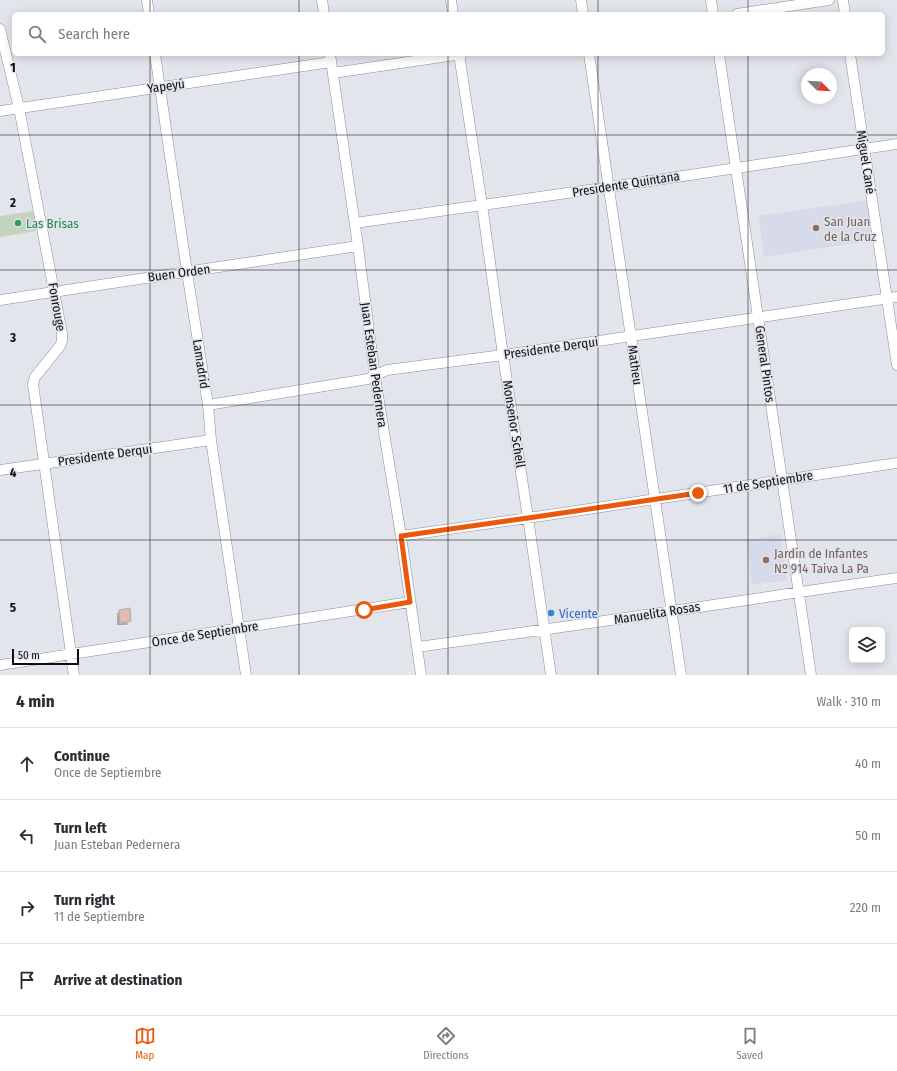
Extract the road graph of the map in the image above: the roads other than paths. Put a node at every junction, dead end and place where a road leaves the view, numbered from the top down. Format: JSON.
{"nodes":[{"id":1,"x":147,"y":0,"type":"edge"},
{"id":2,"x":322,"y":0,"type":"edge"},
{"id":3,"x":451,"y":0,"type":"edge"},
{"id":4,"x":581,"y":0,"type":"edge"},
{"id":5,"x":711,"y":0,"type":"edge"},
{"id":6,"x":829,"y":0,"type":"edge"},
{"id":7,"x":843,"y":0,"type":"edge"},
{"id":8,"x":149,"y":12,"type":"edge"},
{"id":9,"x":324,"y":12,"type":"edge"},
{"id":10,"x":453,"y":12,"type":"edge"},
{"id":11,"x":583,"y":12,"type":"edge"},
{"id":12,"x":713,"y":12,"type":"edge"},
{"id":13,"x":750,"y":12,"type":"edge"},
{"id":14,"x":845,"y":12,"type":"edge"},
{"id":15,"x":0,"y":29,"type":"edge"},
{"id":16,"x":155,"y":56,"type":"edge"},
{"id":17,"x":446,"y":56,"type":"edge"},
{"id":18,"x":459,"y":56,"type":"edge"},
{"id":19,"x":589,"y":56,"type":"edge"},
{"id":20,"x":719,"y":56,"type":"edge"},
{"id":21,"x":850,"y":56,"type":"edge"},
{"id":22,"x":330,"y":58,"type":"edge"},
{"id":23,"x":333,"y":73,"type":"junction"},
{"id":24,"x":160,"y":87,"type":"junction"},
{"id":25,"x":19,"y":108,"type":"junction"},
{"id":26,"x":0,"y":111,"type":"edge"},
{"id":27,"x":897,"y":144,"type":"edge"},
{"id":28,"x":864,"y":148,"type":"junction"},
{"id":29,"x":736,"y":167,"type":"junction"},
{"id":30,"x":610,"y":187,"type":"junction"},
{"id":31,"x":482,"y":205,"type":"junction"},
{"id":32,"x":355,"y":223,"type":"junction"},
{"id":33,"x":358,"y":246,"type":"junction"},
{"id":34,"x":187,"y":272,"type":"junction"},
{"id":35,"x":54,"y":291,"type":"junction"},
{"id":36,"x":892,"y":297,"type":"edge"},
{"id":37,"x":0,"y":300,"type":"edge"},
{"id":38,"x":758,"y":317,"type":"junction"},
{"id":39,"x":631,"y":336,"type":"junction"},
{"id":40,"x":503,"y":356,"type":"junction"},
{"id":41,"x":897,"y":365,"type":"edge"},
{"id":42,"x":375,"y":377,"type":"junction"},
{"id":43,"x":208,"y":405,"type":"junction"},
{"id":44,"x":210,"y":440,"type":"junction"},
{"id":45,"x":45,"y":463,"type":"junction"},
{"id":46,"x":897,"y":463,"type":"edge"},
{"id":47,"x":0,"y":470,"type":"edge"},
{"id":48,"x":782,"y":480,"type":"junction"},
{"id":49,"x":655,"y":499,"type":"junction"},
{"id":50,"x":528,"y":518,"type":"junction"},
{"id":51,"x":401,"y":536,"type":"junction"},
{"id":52,"x":897,"y":578,"type":"edge"},
{"id":53,"x":798,"y":592,"type":"junction"},
{"id":54,"x":410,"y":602,"type":"junction"},
{"id":55,"x":672,"y":610,"type":"junction"},
{"id":56,"x":239,"y":629,"type":"junction"},
{"id":57,"x":544,"y":630,"type":"junction"},
{"id":58,"x":417,"y":647,"type":"junction"},
{"id":59,"x":72,"y":654,"type":"junction"},
{"id":60,"x":0,"y":665,"type":"edge"},
{"id":61,"x":74,"y":675,"type":"edge"},
{"id":62,"x":246,"y":675,"type":"edge"},
{"id":63,"x":421,"y":675,"type":"edge"},
{"id":64,"x":550,"y":675,"type":"edge"},
{"id":65,"x":681,"y":675,"type":"edge"},
{"id":66,"x":811,"y":675,"type":"edge"}],
"edges":[{"from":1,"to":8,"type":"street"},
{"from":2,"to":9,"type":"street"},
{"from":3,"to":10,"type":"street"},
{"from":4,"to":11,"type":"street"},
{"from":5,"to":12,"type":"street"},
{"from":6,"to":13,"type":"street"},
{"from":7,"to":14,"type":"street"},
{"from":15,"to":25,"type":"street","name":"Fonrouge"},
{"from":16,"to":24,"type":"street","name":"Lamadrid"},
{"from":17,"to":23,"type":"street"},
{"from":18,"to":31,"type":"street","name":"Monseñor Schell"},
{"from":19,"to":30,"type":"street","name":"Matheu"},
{"from":20,"to":29,"type":"street","name":"General Pintos"},
{"from":21,"to":28,"type":"street","name":"Miguel Cané"},
{"from":22,"to":23,"type":"street","name":"Juan Esteban Pedernera"},
{"from":22,"to":24,"type":"street","name":"Yapeyú"},
{"from":23,"to":32,"type":"street","name":"Juan Esteban Pedernera"},
{"from":24,"to":25,"type":"street","name":"Yapeyú"},
{"from":24,"to":34,"type":"street","name":"Lamadrid"},
{"from":25,"to":26,"type":"street","name":"Yapeyú"},
{"from":25,"to":35,"type":"street","name":"Fonrouge"},
{"from":27,"to":28,"type":"street","name":"Presidente Quintana"},
{"from":28,"to":29,"type":"street","name":"Presidente Quintana"},
{"from":28,"to":36,"type":"street","name":"Miguel Cané"},
{"from":29,"to":30,"type":"street","name":"Presidente Quintana"},
{"from":29,"to":38,"type":"street","name":"General Pintos"},
{"from":30,"to":31,"type":"street","name":"Presidente Quintana"},
{"from":30,"to":39,"type":"street","name":"Matheu"},
{"from":31,"to":32,"type":"street","name":"Presidente Quintana"},
{"from":31,"to":40,"type":"street","name":"Monseñor Schell"},
{"from":32,"to":33,"type":"street","name":"Juan Esteban Pedernera"},
{"from":33,"to":34,"type":"street","name":"Buen Orden"},
{"from":33,"to":42,"type":"street","name":"Juan Esteban Pedernera"},
{"from":34,"to":35,"type":"street","name":"Buen Orden"},
{"from":34,"to":43,"type":"street","name":"Lamadrid"},
{"from":35,"to":37,"type":"street","name":"Buen Orden"},
{"from":35,"to":45,"type":"street","name":"Fonrouge"},
{"from":36,"to":38,"type":"street","name":"Presidente Derqui"},
{"from":36,"to":41,"type":"street","name":"Miguel Cané"},
{"from":38,"to":39,"type":"street","name":"Presidente Derqui"},
{"from":38,"to":48,"type":"street","name":"General Pintos"},
{"from":39,"to":40,"type":"street","name":"Presidente Derqui"},
{"from":39,"to":49,"type":"street","name":"Matheu"},
{"from":40,"to":42,"type":"street","name":"Presidente Derqui"},
{"from":40,"to":50,"type":"street","name":"Monseñor Schell"},
{"from":42,"to":43,"type":"street","name":"Presidente Derqui"},
{"from":42,"to":51,"type":"street","name":"Juan Esteban Pedernera"},
{"from":43,"to":44,"type":"street","name":"Lamadrid"},
{"from":44,"to":45,"type":"street","name":"Presidente Derqui"},
{"from":44,"to":56,"type":"street","name":"Lamadrid"},
{"from":45,"to":47,"type":"street","name":"Presidente Derqui"},
{"from":45,"to":59,"type":"street","name":"Fonrouge"},
{"from":46,"to":48,"type":"street","name":"11 de Septiembre"},
{"from":48,"to":49,"type":"street","name":"11 de Septiembre"},
{"from":48,"to":53,"type":"street","name":"General Pintos"},
{"from":49,"to":50,"type":"street","name":"11 de Septiembre"},
{"from":49,"to":55,"type":"street","name":"Matheu"},
{"from":50,"to":51,"type":"street","name":"11 de Septiembre"},
{"from":50,"to":57,"type":"street","name":"Monseñor Schell"},
{"from":51,"to":54,"type":"street","name":"Juan Esteban Pedernera"},
{"from":52,"to":53,"type":"street","name":"Manuelita Rosas"},
{"from":53,"to":55,"type":"street","name":"Manuelita Rosas"},
{"from":53,"to":66,"type":"street","name":"General Pintos"},
{"from":54,"to":56,"type":"street","name":"Once de Septiembre"},
{"from":54,"to":58,"type":"street","name":"Juan Esteban Pedernera"},
{"from":55,"to":57,"type":"street","name":"Manuelita Rosas"},
{"from":55,"to":65,"type":"street","name":"Matheu"},
{"from":56,"to":59,"type":"street","name":"Once de Septiembre"},
{"from":56,"to":62,"type":"street","name":"Lamadrid"},
{"from":57,"to":58,"type":"street","name":"Manuelita Rosas"},
{"from":57,"to":64,"type":"street","name":"Monseñor Schell"},
{"from":58,"to":63,"type":"street","name":"Juan Esteban Pedernera"},
{"from":59,"to":60,"type":"street","name":"Once de Septiembre"},
{"from":59,"to":61,"type":"street","name":"Fonrouge"}]}
